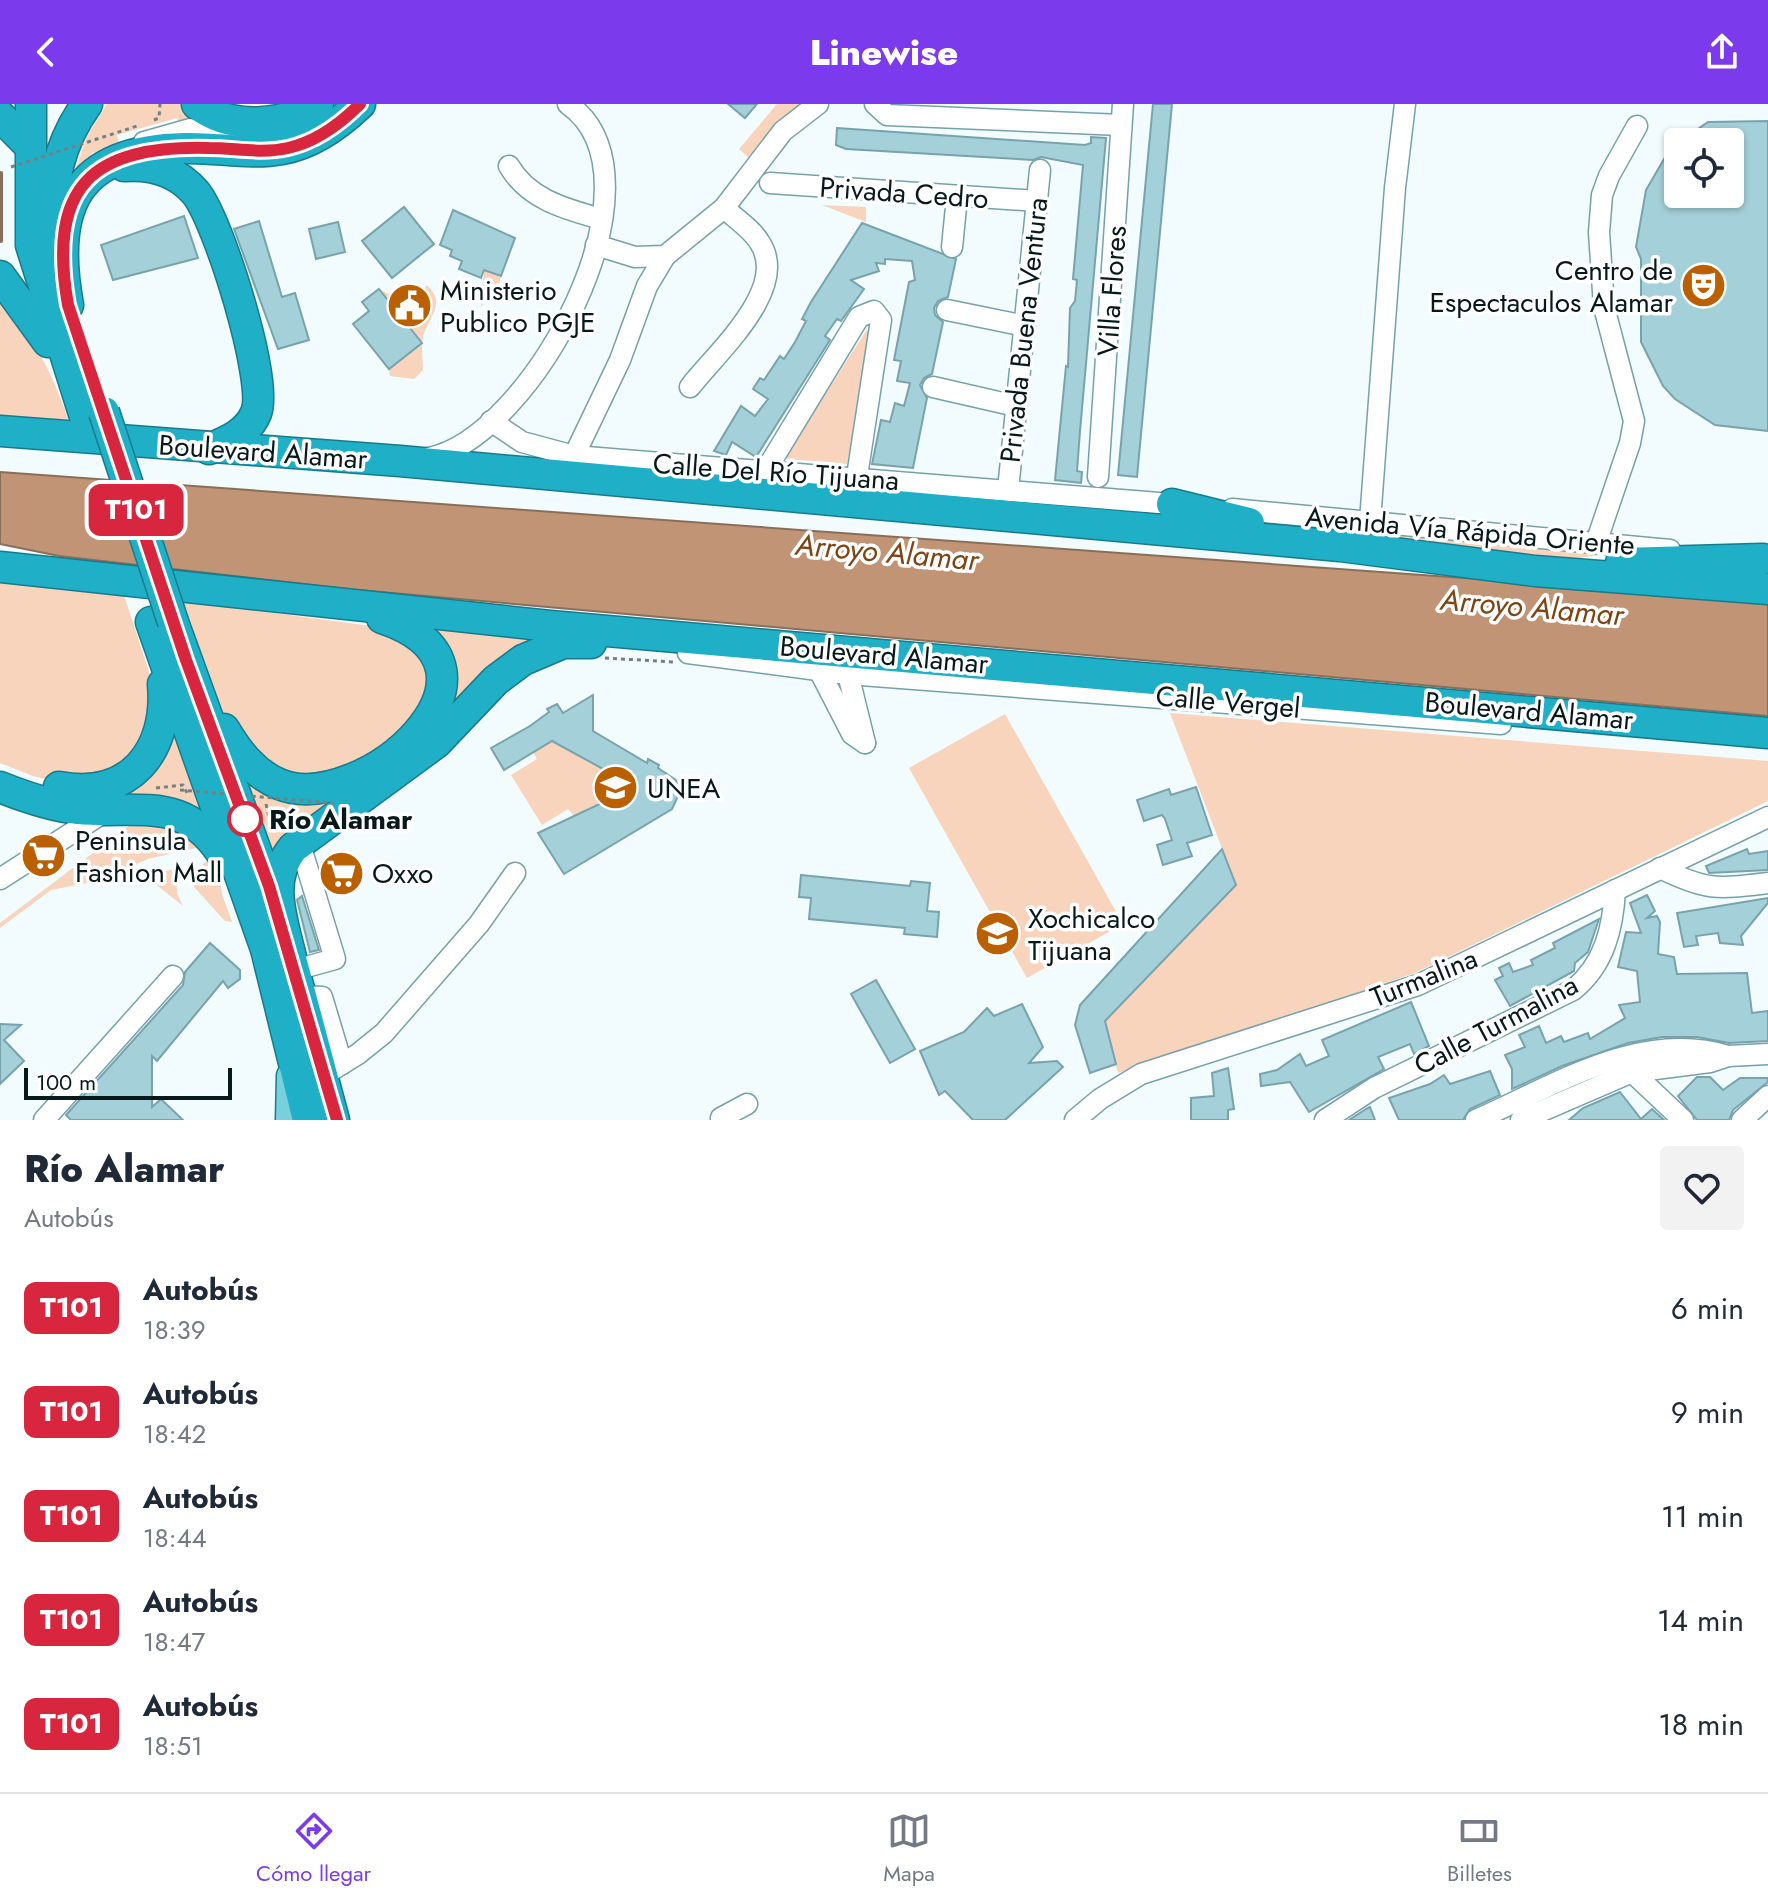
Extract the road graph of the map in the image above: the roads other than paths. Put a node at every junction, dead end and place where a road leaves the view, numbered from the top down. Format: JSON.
{"nodes":[{"id":1,"x":31,"y":104,"type":"edge"},
{"id":2,"x":87,"y":104,"type":"edge"},
{"id":3,"x":197,"y":104,"type":"edge"},
{"id":4,"x":318,"y":104,"type":"edge"},
{"id":5,"x":360,"y":104,"type":"edge"},
{"id":6,"x":568,"y":104,"type":"edge"},
{"id":7,"x":818,"y":104,"type":"edge"},
{"id":8,"x":875,"y":104,"type":"edge"},
{"id":9,"x":1123,"y":104,"type":"edge"},
{"id":10,"x":1405,"y":104,"type":"edge"},
{"id":11,"x":0,"y":116,"type":"edge"},
{"id":12,"x":1121,"y":125,"type":"junction"},
{"id":13,"x":1637,"y":126,"type":"dead end"},
{"id":14,"x":20,"y":156,"type":"junction"},
{"id":15,"x":509,"y":166,"type":"dead end"},
{"id":16,"x":1040,"y":170,"type":"dead end"},
{"id":17,"x":770,"y":183,"type":"dead end"},
{"id":18,"x":83,"y":187,"type":"junction"},
{"id":19,"x":957,"y":197,"type":"junction"},
{"id":20,"x":1037,"y":201,"type":"junction"},
{"id":21,"x":724,"y":208,"type":"junction"},
{"id":22,"x":601,"y":219,"type":"junction"},
{"id":23,"x":596,"y":245,"type":"junction"},
{"id":24,"x":952,"y":247,"type":"dead end"},
{"id":25,"x":665,"y":256,"type":"junction"},
{"id":26,"x":0,"y":276,"type":"edge"},
{"id":27,"x":68,"y":305,"type":"junction"},
{"id":28,"x":947,"y":310,"type":"dead end"},
{"id":29,"x":1025,"y":326,"type":"junction"},
{"id":30,"x":690,"y":387,"type":"dead end"},
{"id":31,"x":933,"y":387,"type":"dead end"},
{"id":32,"x":1016,"y":406,"type":"junction"},
{"id":33,"x":89,"y":411,"type":"junction"},
{"id":34,"x":491,"y":421,"type":"junction"},
{"id":35,"x":0,"y":431,"type":"edge"},
{"id":36,"x":209,"y":449,"type":"junction"},
{"id":37,"x":574,"y":456,"type":"junction"},
{"id":38,"x":400,"y":461,"type":"junction"},
{"id":39,"x":766,"y":470,"type":"junction"},
{"id":40,"x":857,"y":476,"type":"junction"},
{"id":41,"x":1097,"y":485,"type":"junction"},
{"id":42,"x":1008,"y":490,"type":"junction"},
{"id":43,"x":1172,"y":504,"type":"junction"},
{"id":44,"x":1370,"y":521,"type":"junction"},
{"id":45,"x":1596,"y":543,"type":"junction"},
{"id":46,"x":1340,"y":546,"type":"junction"},
{"id":47,"x":1765,"y":559,"type":"edge"},
{"id":48,"x":9,"y":568,"type":"edge"},
{"id":49,"x":1535,"y":571,"type":"junction"},
{"id":50,"x":1768,"y":589,"type":"edge"},
{"id":51,"x":330,"y":604,"type":"junction"},
{"id":52,"x":550,"y":626,"type":"junction"},
{"id":53,"x":160,"y":630,"type":"junction"},
{"id":54,"x":684,"y":658,"type":"junction"},
{"id":55,"x":186,"y":660,"type":"junction"},
{"id":56,"x":819,"y":670,"type":"junction"},
{"id":57,"x":848,"y":674,"type":"junction"},
{"id":58,"x":1256,"y":686,"type":"junction"},
{"id":59,"x":1107,"y":692,"type":"junction"},
{"id":60,"x":1768,"y":733,"type":"edge"},
{"id":61,"x":1768,"y":747,"type":"edge"},
{"id":62,"x":0,"y":768,"type":"edge"},
{"id":63,"x":0,"y":787,"type":"edge"},
{"id":64,"x":109,"y":809,"type":"junction"},
{"id":65,"x":1768,"y":817,"type":"edge"},
{"id":66,"x":299,"y":841,"type":"junction"},
{"id":67,"x":1660,"y":868,"type":"junction"},
{"id":68,"x":515,"y":873,"type":"dead end"},
{"id":69,"x":0,"y":879,"type":"edge"},
{"id":70,"x":1768,"y":883,"type":"edge"},
{"id":71,"x":313,"y":886,"type":"junction"},
{"id":72,"x":1615,"y":890,"type":"junction"},
{"id":73,"x":292,"y":968,"type":"junction"},
{"id":74,"x":173,"y":976,"type":"dead end"},
{"id":75,"x":290,"y":1040,"type":"junction"},
{"id":76,"x":1768,"y":1054,"type":"edge"},
{"id":77,"x":1728,"y":1056,"type":"junction"},
{"id":78,"x":1632,"y":1072,"type":"junction"},
{"id":79,"x":1768,"y":1096,"type":"edge"},
{"id":80,"x":329,"y":1100,"type":"edge"},
{"id":81,"x":747,"y":1104,"type":"dead end"},
{"id":82,"x":1534,"y":1117,"type":"edge"},
{"id":83,"x":721,"y":1118,"type":"edge"},
{"id":84,"x":44,"y":1120,"type":"edge"},
{"id":85,"x":289,"y":1120,"type":"edge"},
{"id":86,"x":1075,"y":1120,"type":"edge"},
{"id":87,"x":1325,"y":1120,"type":"edge"},
{"id":88,"x":1476,"y":1120,"type":"edge"},
{"id":89,"x":1683,"y":1120,"type":"edge"},
{"id":90,"x":1742,"y":1120,"type":"edge"}],
"edges":[{"from":1,"to":14,"type":"highway"},
{"from":2,"to":27,"type":"highway"},
{"from":3,"to":4,"type":"highway"},
{"from":5,"to":18,"type":"highway"},
{"from":6,"to":22,"type":"street"},
{"from":7,"to":21,"type":"street"},
{"from":8,"to":12,"type":"street"},
{"from":9,"to":12,"type":"street","name":"Villa Flores"},
{"from":10,"to":44,"type":"street"},
{"from":11,"to":14,"type":"highway"},
{"from":12,"to":41,"type":"street","name":"Villa Flores"},
{"from":13,"to":45,"type":"street"},
{"from":14,"to":33,"type":"highway"},
{"from":15,"to":22,"type":"street"},
{"from":16,"to":20,"type":"street","name":"Privada Buena Ventura"},
{"from":17,"to":19,"type":"street","name":"Privada Cedro"},
{"from":18,"to":27,"type":"highway"},
{"from":18,"to":36,"type":"highway"},
{"from":19,"to":20,"type":"street","name":"Privada Cedro"},
{"from":19,"to":24,"type":"street"},
{"from":20,"to":29,"type":"street","name":"Privada Buena Ventura"},
{"from":21,"to":25,"type":"street"},
{"from":21,"to":30,"type":"street"},
{"from":22,"to":23,"type":"street"},
{"from":23,"to":25,"type":"street"},
{"from":23,"to":34,"type":"street"},
{"from":25,"to":37,"type":"street"},
{"from":26,"to":33,"type":"highway"},
{"from":27,"to":33,"type":"highway"},
{"from":28,"to":29,"type":"street"},
{"from":29,"to":32,"type":"street","name":"Privada Buena Ventura"},
{"from":31,"to":32,"type":"street"},
{"from":32,"to":42,"type":"street","name":"Privada Buena Ventura"},
{"from":33,"to":53,"type":"highway","bridge":true},
{"from":34,"to":37,"type":"street","name":"Calle Del Río Tijuana"},
{"from":34,"to":38,"type":"street"},
{"from":35,"to":36,"type":"highway","name":"Boulevard Alamar"},
{"from":36,"to":38,"type":"highway","name":"Boulevard Alamar"},
{"from":37,"to":39,"type":"street","name":"Calle Del Río Tijuana"},
{"from":38,"to":46,"type":"highway","name":"Boulevard Alamar"},
{"from":39,"to":40,"type":"street","name":"Calle Del Río Tijuana"},
{"from":39,"to":40,"type":"street"},
{"from":40,"to":42,"type":"street","name":"Calle Del Río Tijuana"},
{"from":41,"to":42,"type":"street","name":"Calle Del Río Tijuana"},
{"from":41,"to":43,"type":"street","name":"Calle Del Río Tijuana"},
{"from":43,"to":44,"type":"street","name":"Avenida Vía Rápida Oriente"},
{"from":43,"to":46,"type":"highway"},
{"from":44,"to":45,"type":"street","name":"Avenida Vía Rápida Oriente"},
{"from":45,"to":47,"type":"street","name":"Avenida Vía Rápida Oriente"},
{"from":46,"to":49,"type":"highway","name":"Boulevard Alamar"},
{"from":47,"to":49,"type":"highway"},
{"from":48,"to":51,"type":"highway","name":"Boulevard Alamar"},
{"from":49,"to":50,"type":"highway","name":"Boulevard Alamar"},
{"from":51,"to":52,"type":"highway","name":"Boulevard Alamar"},
{"from":51,"to":55,"type":"highway"},
{"from":52,"to":54,"type":"highway"},
{"from":52,"to":58,"type":"highway","name":"Boulevard Alamar"},
{"from":53,"to":55,"type":"highway"},
{"from":53,"to":62,"type":"highway"},
{"from":53,"to":73,"type":"highway"},
{"from":54,"to":56,"type":"street","name":"Calle Vergel"},
{"from":54,"to":66,"type":"highway"},
{"from":55,"to":73,"type":"highway"},
{"from":56,"to":57,"type":"street","name":"Calle Vergel"},
{"from":56,"to":57,"type":"street"},
{"from":57,"to":59,"type":"street","name":"Calle Vergel"},
{"from":58,"to":59,"type":"highway"},
{"from":58,"to":60,"type":"highway","name":"Boulevard Alamar"},
{"from":59,"to":61,"type":"street","name":"Calle Vergel"},
{"from":63,"to":64,"type":"highway"},
{"from":64,"to":69,"type":"street"},
{"from":64,"to":73,"type":"highway"},
{"from":65,"to":67,"type":"street","name":"Turmalina"},
{"from":66,"to":71,"type":"street"},
{"from":66,"to":73,"type":"highway"},
{"from":67,"to":70,"type":"street"},
{"from":67,"to":72,"type":"street","name":"Turmalina"},
{"from":68,"to":80,"type":"street"},
{"from":71,"to":73,"type":"street"},
{"from":71,"to":73,"type":"street"},
{"from":72,"to":86,"type":"street","name":"Turmalina"},
{"from":72,"to":87,"type":"street","name":"Calle Turmalina"},
{"from":73,"to":75,"type":"highway"},
{"from":73,"to":80,"type":"highway"},
{"from":74,"to":84,"type":"street"},
{"from":75,"to":80,"type":"highway"},
{"from":75,"to":85,"type":"main road"},
{"from":76,"to":77,"type":"street"},
{"from":77,"to":78,"type":"street"},
{"from":77,"to":88,"type":"street"},
{"from":78,"to":82,"type":"street"},
{"from":78,"to":89,"type":"street"},
{"from":79,"to":90,"type":"street"},
{"from":81,"to":83,"type":"street"}]}
